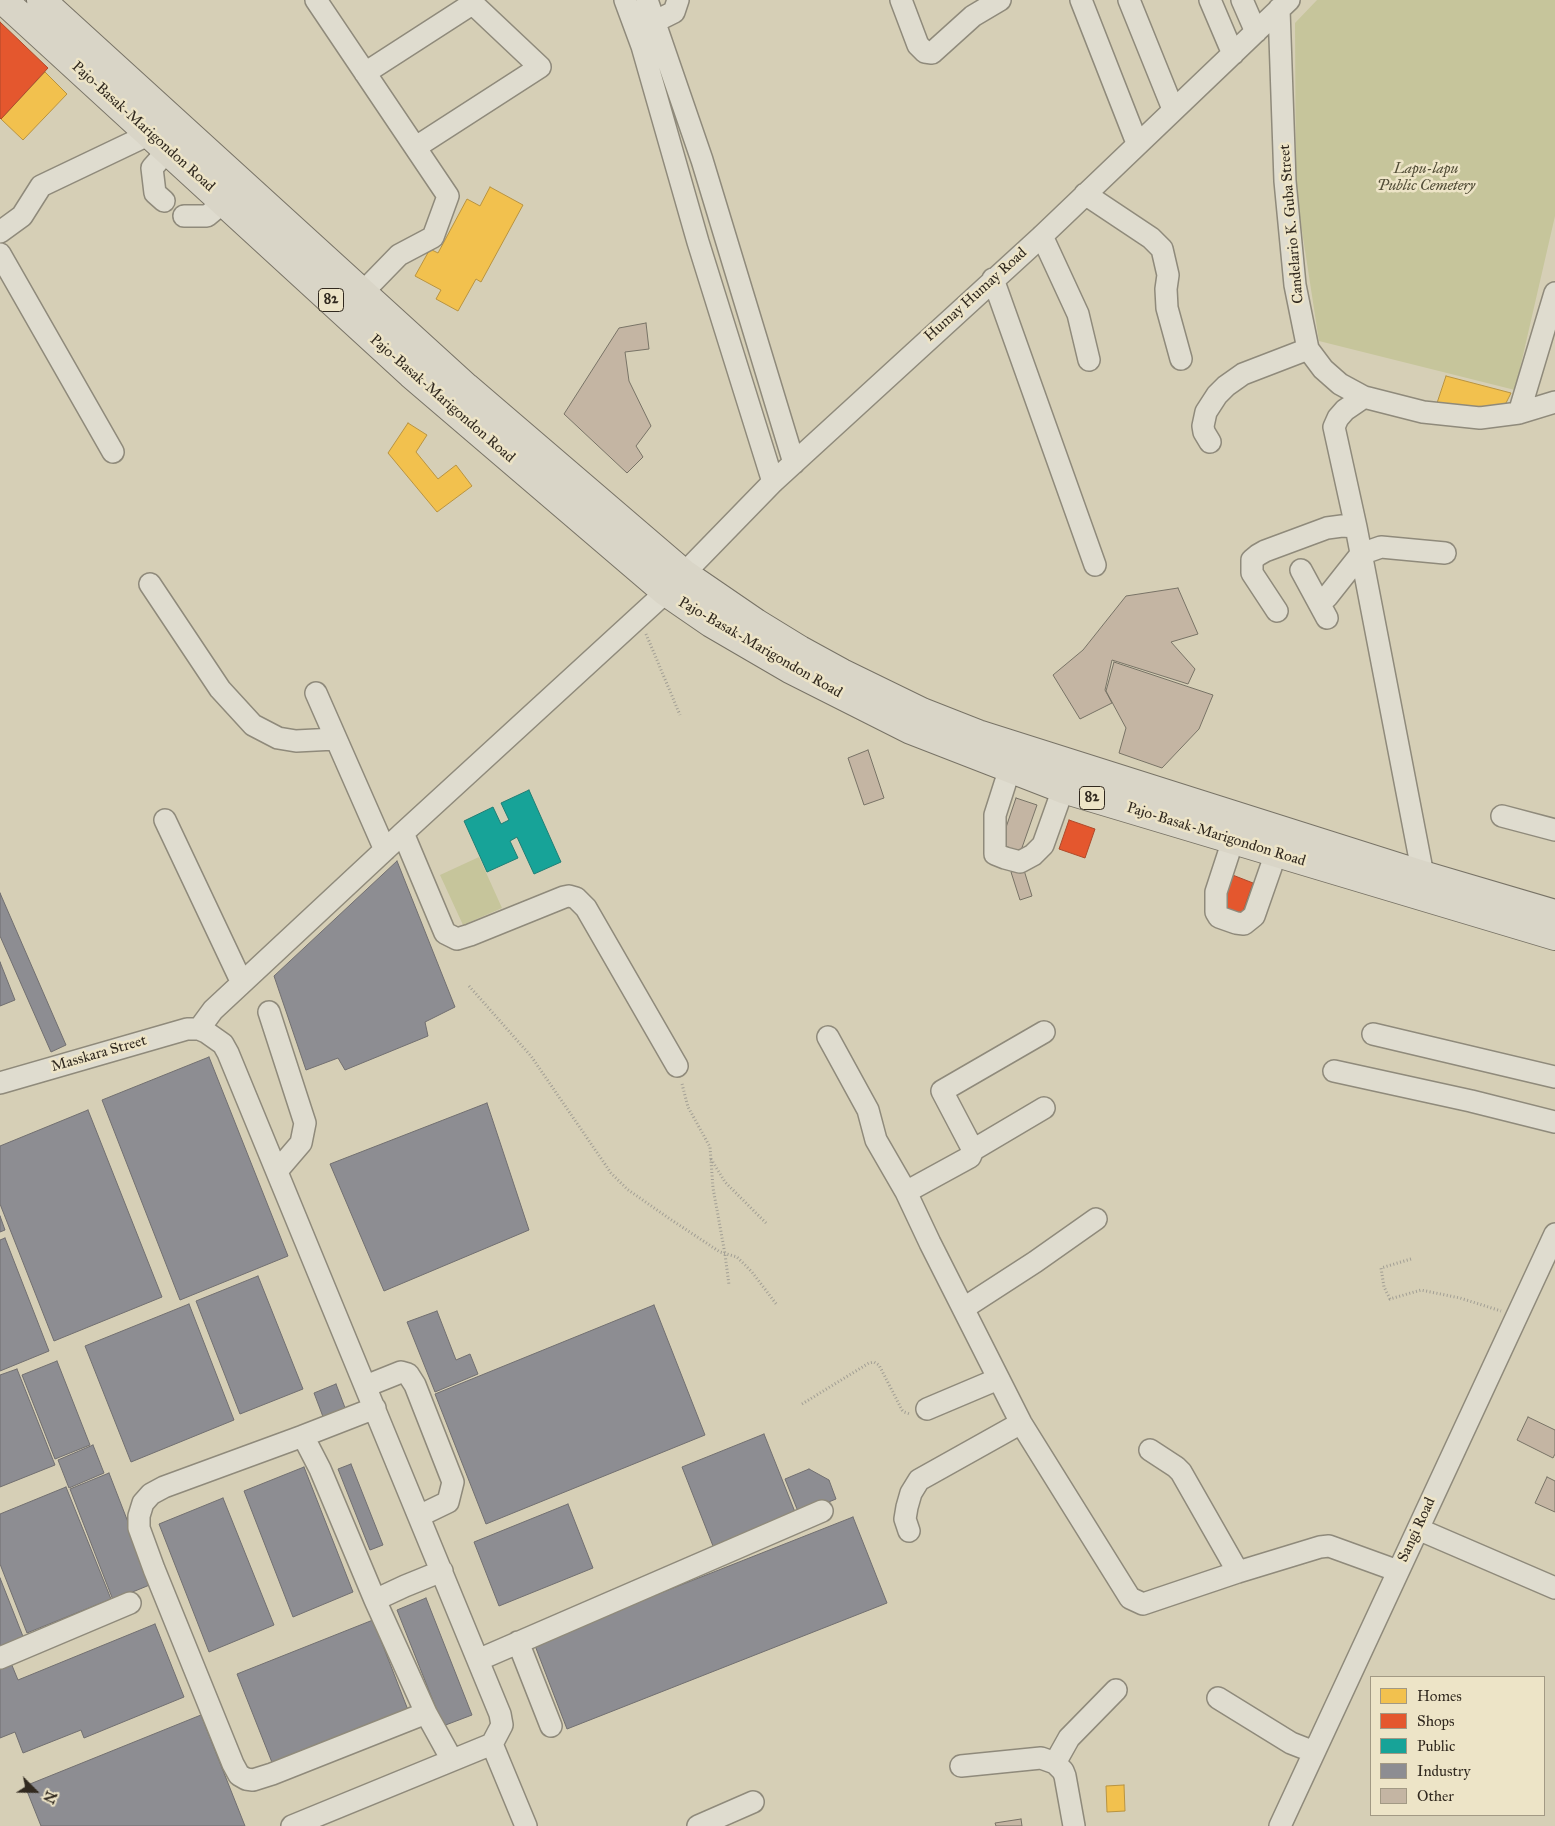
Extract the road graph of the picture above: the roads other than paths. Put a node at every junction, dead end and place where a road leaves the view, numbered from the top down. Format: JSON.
{"nodes":[{"id":1,"x":3,"y":0,"type":"edge"},
{"id":2,"x":41,"y":0,"type":"edge"},
{"id":3,"x":316,"y":0,"type":"edge"},
{"id":4,"x":625,"y":0,"type":"edge"},
{"id":5,"x":647,"y":0,"type":"edge"},
{"id":6,"x":678,"y":0,"type":"edge"},
{"id":7,"x":901,"y":0,"type":"edge"},
{"id":8,"x":1000,"y":0,"type":"edge"},
{"id":9,"x":1081,"y":0,"type":"edge"},
{"id":10,"x":1129,"y":0,"type":"edge"},
{"id":11,"x":1210,"y":0,"type":"edge"},
{"id":12,"x":1242,"y":0,"type":"edge"},
{"id":13,"x":470,"y":2,"type":"edge"},
{"id":14,"x":1276,"y":6,"type":"edge"},
{"id":15,"x":654,"y":22,"type":"junction"},
{"id":16,"x":1256,"y":32,"type":"junction"},
{"id":17,"x":1233,"y":54,"type":"junction"},
{"id":18,"x":365,"y":73,"type":"junction"},
{"id":19,"x":1173,"y":109,"type":"junction"},
{"id":20,"x":1137,"y":143,"type":"junction"},
{"id":21,"x":416,"y":147,"type":"junction"},
{"id":22,"x":176,"y":148,"type":"junction"},
{"id":23,"x":1084,"y":194,"type":"junction"},
{"id":24,"x":164,"y":201,"type":"dead end"},
{"id":25,"x":224,"y":202,"type":"junction"},
{"id":26,"x":184,"y":216,"type":"dead end"},
{"id":27,"x":0,"y":232,"type":"edge"},
{"id":28,"x":724,"y":234,"type":"junction"},
{"id":29,"x":1042,"y":236,"type":"junction"},
{"id":30,"x":698,"y":242,"type":"junction"},
{"id":31,"x":0,"y":254,"type":"edge"},
{"id":32,"x":993,"y":279,"type":"junction"},
{"id":33,"x":362,"y":293,"type":"junction"},
{"id":34,"x":1555,"y":293,"type":"edge"},
{"id":35,"x":1308,"y":349,"type":"junction"},
{"id":36,"x":1180,"y":359,"type":"dead end"},
{"id":37,"x":1089,"y":360,"type":"dead end"},
{"id":38,"x":1364,"y":397,"type":"junction"},
{"id":39,"x":1555,"y":402,"type":"edge"},
{"id":40,"x":1519,"y":413,"type":"junction"},
{"id":41,"x":1210,"y":442,"type":"dead end"},
{"id":42,"x":113,"y":452,"type":"dead end"},
{"id":43,"x":794,"y":463,"type":"junction"},
{"id":44,"x":773,"y":482,"type":"junction"},
{"id":45,"x":1356,"y":527,"type":"junction"},
{"id":46,"x":1445,"y":553,"type":"dead end"},
{"id":47,"x":1361,"y":554,"type":"junction"},
{"id":48,"x":1095,"y":565,"type":"dead end"},
{"id":49,"x":1301,"y":570,"type":"dead end"},
{"id":50,"x":674,"y":583,"type":"junction"},
{"id":51,"x":150,"y":584,"type":"dead end"},
{"id":52,"x":1277,"y":611,"type":"dead end"},
{"id":53,"x":316,"y":693,"type":"dead end"},
{"id":54,"x":335,"y":739,"type":"junction"},
{"id":55,"x":1010,"y":768,"type":"junction"},
{"id":56,"x":1063,"y":789,"type":"junction"},
{"id":57,"x":1502,"y":816,"type":"dead end"},
{"id":58,"x":165,"y":820,"type":"dead end"},
{"id":59,"x":1555,"y":830,"type":"edge"},
{"id":60,"x":403,"y":833,"type":"junction"},
{"id":61,"x":1233,"y":840,"type":"junction"},
{"id":62,"x":385,"y":850,"type":"junction"},
{"id":63,"x":1276,"y":853,"type":"junction"},
{"id":64,"x":1423,"y":875,"type":"junction"},
{"id":65,"x":1555,"y":914,"type":"edge"},
{"id":66,"x":1555,"y":936,"type":"edge"},
{"id":67,"x":242,"y":983,"type":"junction"},
{"id":68,"x":269,"y":1012,"type":"dead end"},
{"id":69,"x":199,"y":1029,"type":"junction"},
{"id":70,"x":1044,"y":1032,"type":"dead end"},
{"id":71,"x":1373,"y":1034,"type":"dead end"},
{"id":72,"x":828,"y":1037,"type":"dead end"},
{"id":73,"x":677,"y":1066,"type":"road end"},
{"id":74,"x":1334,"y":1071,"type":"dead end"},
{"id":75,"x":1555,"y":1077,"type":"edge"},
{"id":76,"x":0,"y":1083,"type":"edge"},
{"id":77,"x":1044,"y":1108,"type":"dead end"},
{"id":78,"x":1555,"y":1122,"type":"edge"},
{"id":79,"x":973,"y":1150,"type":"junction"},
{"id":80,"x":277,"y":1171,"type":"junction"},
{"id":81,"x":906,"y":1192,"type":"junction"},
{"id":82,"x":1096,"y":1219,"type":"dead end"},
{"id":83,"x":1553,"y":1242,"type":"edge"},
{"id":84,"x":964,"y":1308,"type":"junction"},
{"id":85,"x":998,"y":1379,"type":"junction"},
{"id":86,"x":366,"y":1386,"type":"junction"},
{"id":87,"x":375,"y":1408,"type":"junction"},
{"id":88,"x":927,"y":1409,"type":"road end"},
{"id":89,"x":1021,"y":1423,"type":"junction"},
{"id":90,"x":303,"y":1436,"type":"junction"},
{"id":91,"x":1150,"y":1450,"type":"dead end"},
{"id":92,"x":822,"y":1511,"type":"dead end"},
{"id":93,"x":419,"y":1516,"type":"junction"},
{"id":94,"x":1418,"y":1528,"type":"junction"},
{"id":95,"x":909,"y":1531,"type":"dead end"},
{"id":96,"x":442,"y":1571,"type":"junction"},
{"id":97,"x":1398,"y":1571,"type":"junction"},
{"id":98,"x":1238,"y":1572,"type":"junction"},
{"id":99,"x":1555,"y":1588,"type":"edge"},
{"id":100,"x":374,"y":1600,"type":"junction"},
{"id":101,"x":130,"y":1603,"type":"dead end"},
{"id":102,"x":518,"y":1642,"type":"junction"},
{"id":103,"x":0,"y":1658,"type":"edge"},
{"id":104,"x":478,"y":1660,"type":"junction"},
{"id":105,"x":1116,"y":1690,"type":"dead end"},
{"id":106,"x":1218,"y":1698,"type":"dead end"},
{"id":107,"x":426,"y":1712,"type":"junction"},
{"id":108,"x":551,"y":1726,"type":"dead end"},
{"id":109,"x":492,"y":1744,"type":"junction"},
{"id":110,"x":1314,"y":1752,"type":"junction"},
{"id":111,"x":452,"y":1760,"type":"junction"},
{"id":112,"x":1055,"y":1763,"type":"junction"},
{"id":113,"x":961,"y":1766,"type":"dead end"},
{"id":114,"x":753,"y":1802,"type":"dead end"},
{"id":115,"x":292,"y":1826,"type":"edge"},
{"id":116,"x":526,"y":1826,"type":"edge"},
{"id":117,"x":698,"y":1826,"type":"edge"},
{"id":118,"x":1074,"y":1826,"type":"edge"},
{"id":119,"x":1280,"y":1826,"type":"edge"}],
"edges":[{"from":1,"to":22,"type":"main road","name":"Pajo-Basak-Marigondon Road","number":"82"},
{"from":2,"to":22,"type":"main road","name":"Pajo-Basak-Marigondon Road","number":"82"},
{"from":3,"to":18,"type":"street"},
{"from":4,"to":30,"type":"street"},
{"from":5,"to":15,"type":"street"},
{"from":6,"to":15,"type":"street"},
{"from":7,"to":8,"type":"street"},
{"from":9,"to":20,"type":"street"},
{"from":10,"to":19,"type":"street"},
{"from":11,"to":17,"type":"street"},
{"from":12,"to":16,"type":"street"},
{"from":13,"to":18,"type":"street"},
{"from":13,"to":21,"type":"street"},
{"from":14,"to":16,"type":"street","name":"Humay Humay Road"},
{"from":14,"to":35,"type":"street","name":"Candelario K. Guba Street"},
{"from":15,"to":28,"type":"street"},
{"from":16,"to":17,"type":"street","name":"Humay Humay Road"},
{"from":17,"to":19,"type":"street","name":"Humay Humay Road"},
{"from":18,"to":21,"type":"street"},
{"from":19,"to":20,"type":"street","name":"Humay Humay Road"},
{"from":20,"to":23,"type":"street","name":"Humay Humay Road"},
{"from":21,"to":33,"type":"street"},
{"from":22,"to":24,"type":"street"},
{"from":22,"to":25,"type":"main road","name":"Pajo-Basak-Marigondon Road","number":"82"},
{"from":22,"to":27,"type":"street"},
{"from":22,"to":33,"type":"main road","name":"Pajo-Basak-Marigondon Road","number":"82"},
{"from":23,"to":29,"type":"street","name":"Humay Humay Road"},
{"from":23,"to":36,"type":"street"},
{"from":25,"to":26,"type":"street"},
{"from":25,"to":50,"type":"main road","name":"Pajo-Basak-Marigondon Road","number":"82"},
{"from":28,"to":30,"type":"street"},
{"from":28,"to":43,"type":"street"},
{"from":29,"to":32,"type":"street","name":"Humay Humay Road"},
{"from":29,"to":37,"type":"street"},
{"from":30,"to":44,"type":"street"},
{"from":31,"to":42,"type":"street"},
{"from":32,"to":43,"type":"street","name":"Humay Humay Road"},
{"from":32,"to":48,"type":"street"},
{"from":33,"to":50,"type":"main road","name":"Pajo-Basak-Marigondon Road","number":"82"},
{"from":34,"to":40,"type":"street"},
{"from":35,"to":38,"type":"street","name":"Candelario K. Guba Street"},
{"from":35,"to":41,"type":"street"},
{"from":38,"to":40,"type":"street","name":"Candelario K. Guba Street"},
{"from":38,"to":45,"type":"street"},
{"from":39,"to":40,"type":"street","name":"Candelario K. Guba Street"},
{"from":43,"to":44,"type":"street","name":"Humay Humay Road"},
{"from":44,"to":50,"type":"street","name":"Humay Humay Road"},
{"from":45,"to":47,"type":"street"},
{"from":45,"to":52,"type":"street"},
{"from":46,"to":47,"type":"street"},
{"from":47,"to":49,"type":"street"},
{"from":47,"to":64,"type":"street"},
{"from":50,"to":55,"type":"main road","name":"Pajo-Basak-Marigondon Road","number":"82"},
{"from":50,"to":60,"type":"street","name":"Humay Humay Road"},
{"from":50,"to":64,"type":"main road","name":"Pajo-Basak-Marigondon Road","number":"82"},
{"from":51,"to":54,"type":"street"},
{"from":53,"to":54,"type":"street"},
{"from":54,"to":62,"type":"street"},
{"from":55,"to":56,"type":"main road","name":"Pajo-Basak-Marigondon Road","number":"82"},
{"from":55,"to":56,"type":"street"},
{"from":56,"to":61,"type":"main road","name":"Pajo-Basak-Marigondon Road","number":"82"},
{"from":57,"to":59,"type":"street"},
{"from":58,"to":67,"type":"street"},
{"from":60,"to":62,"type":"street","name":"Humay Humay Road"},
{"from":60,"to":73,"type":"street"},
{"from":61,"to":63,"type":"main road","name":"Pajo-Basak-Marigondon Road","number":"82"},
{"from":61,"to":63,"type":"street"},
{"from":62,"to":67,"type":"street","name":"Humay Humay Road"},
{"from":63,"to":66,"type":"main road","name":"Pajo-Basak-Marigondon Road","number":"82"},
{"from":64,"to":65,"type":"main road","name":"Pajo-Basak-Marigondon Road","number":"82"},
{"from":67,"to":69,"type":"street","name":"Humay Humay Road"},
{"from":68,"to":80,"type":"street"},
{"from":69,"to":76,"type":"street","name":"Masskara Street"},
{"from":69,"to":80,"type":"street"},
{"from":70,"to":79,"type":"street"},
{"from":71,"to":75,"type":"street"},
{"from":72,"to":81,"type":"street"},
{"from":74,"to":78,"type":"street"},
{"from":77,"to":79,"type":"street"},
{"from":79,"to":81,"type":"street"},
{"from":80,"to":86,"type":"street"},
{"from":81,"to":84,"type":"street"},
{"from":82,"to":84,"type":"street"},
{"from":83,"to":94,"type":"street","name":"Sangi Road"},
{"from":84,"to":85,"type":"street"},
{"from":85,"to":88,"type":"street"},
{"from":85,"to":89,"type":"street"},
{"from":86,"to":87,"type":"street"},
{"from":86,"to":93,"type":"street"},
{"from":87,"to":90,"type":"street"},
{"from":87,"to":93,"type":"street"},
{"from":89,"to":95,"type":"street"},
{"from":89,"to":98,"type":"street"},
{"from":90,"to":100,"type":"street"},
{"from":90,"to":107,"type":"street"},
{"from":91,"to":98,"type":"street"},
{"from":92,"to":102,"type":"street"},
{"from":93,"to":96,"type":"street"},
{"from":94,"to":97,"type":"street","name":"Sangi Road"},
{"from":94,"to":99,"type":"street"},
{"from":96,"to":100,"type":"street"},
{"from":96,"to":104,"type":"street"},
{"from":97,"to":98,"type":"street"},
{"from":97,"to":110,"type":"street","name":"Sangi Road"},
{"from":100,"to":107,"type":"street"},
{"from":101,"to":103,"type":"street"},
{"from":102,"to":104,"type":"street"},
{"from":102,"to":108,"type":"street"},
{"from":104,"to":109,"type":"street"},
{"from":105,"to":112,"type":"street"},
{"from":106,"to":110,"type":"street"},
{"from":107,"to":111,"type":"street"},
{"from":109,"to":111,"type":"street"},
{"from":109,"to":116,"type":"street"},
{"from":110,"to":119,"type":"street","name":"Sangi Road"},
{"from":111,"to":115,"type":"street"},
{"from":112,"to":113,"type":"street"},
{"from":112,"to":118,"type":"street"},
{"from":114,"to":117,"type":"street"}]}
